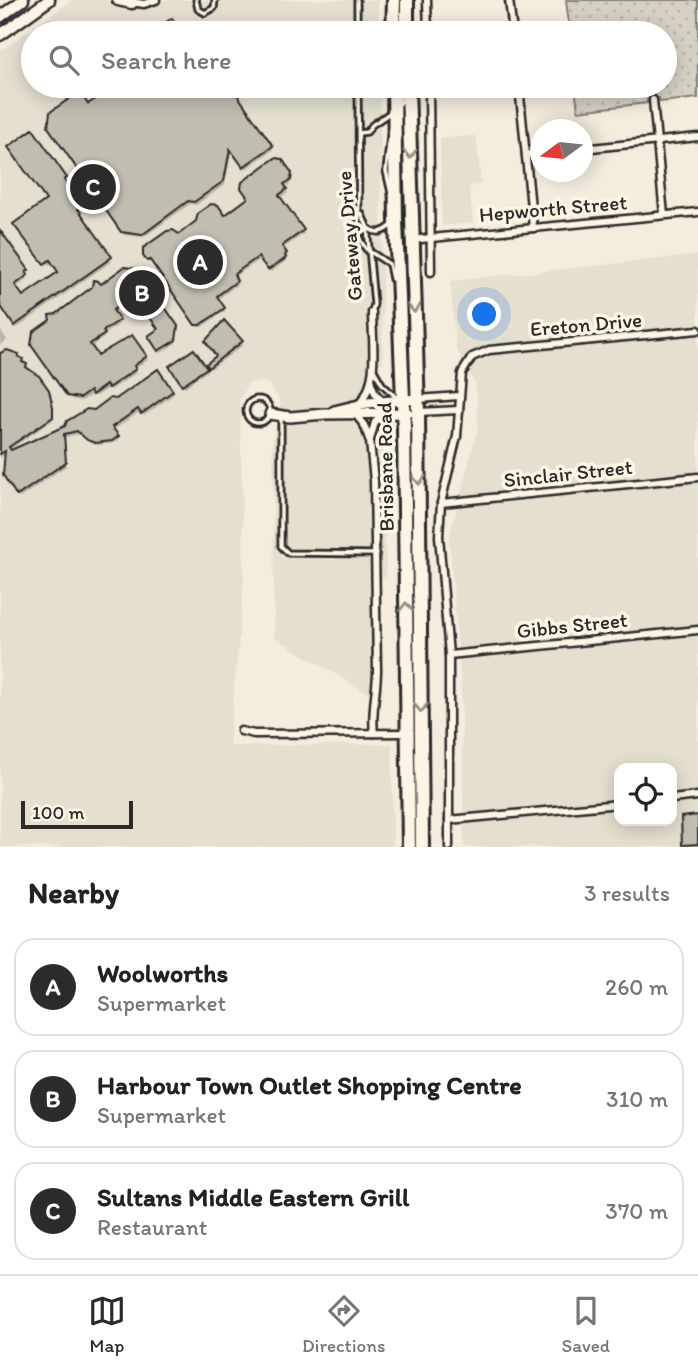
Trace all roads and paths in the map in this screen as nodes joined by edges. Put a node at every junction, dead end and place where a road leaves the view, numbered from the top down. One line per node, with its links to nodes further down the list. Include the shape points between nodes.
1 (23, 0): 13 (main road)
2 (49, 0): 19 (main road)
3 (118, 0): 12 (main road)
4 (156, 0): 12 (street, via 144,4)
5 (196, 0): 6 (lane, via 205,13 214,8)
6 (215, 0)
7 (357, 0): 14 (lane)
8 (394, 0): 15 (highway)
9 (407, 0): 16 (highway)
10 (427, 0): 17 (street)
11 (509, 0): 18 (street)
12 (130, 1)
13 (0, 17)
14 (357, 21)
15 (393, 21)
16 (407, 21)
17 (428, 21)
18 (512, 21)
19 (0, 35)
20 (358, 98): 28 (lane, Gateway Drive)
21 (394, 98): 27 (highway, Brisbane Road)
22 (402, 98): 27 (lane)
23 (408, 98): 41 (highway, Brisbane Road, one-way to 41)
24 (429, 98): 40 (street)
25 (520, 98): 33 (street)
26 (653, 100): 30 (street)
27 (395, 114): 28 (lane); 37 (highway, Brisbane Road)
28 (359, 133): 34 (lane, Gateway Drive)
29 (698, 137): 30 (street)
30 (657, 141): 31 (street); 36 (street)
31 (593, 148)
32 (530, 154): 33 (street)
33 (526, 155): 39 (street)
34 (360, 211): 38 (lane, Gateway Drive); 42 (lane, via 359,238)
35 (698, 212): 36 (street, Hepworth Street)
36 (664, 215): 39 (street, Hepworth Street)
37 (396, 222): 38 (lane, via 381,232); 46 (highway, Brisbane Road)
38 (367, 226): 42 (lane, Gateway Drive)
39 (533, 228): 40 (street, Hepworth Street)
40 (431, 238): 41 (street, Hepworth Street); 43 (street)
41 (411, 240): 52 (highway, Brisbane Road, one-way to 52)
42 (370, 252): 44 (lane, Gateway Drive); 46 (lane, via 391,269)
43 (431, 272)
44 (372, 312): 47 (street, Gateway Drive)
45 (698, 330): 49 (street, Ereton Drive, via 483,352 464,367)
46 (400, 340): 51 (highway, Brisbane Road)
47 (372, 361): 48 (street, Gateway Drive); 51 (lane, via 380,381)
48 (370, 383): 50 (street); 53 (street, Gateway Drive)
49 (460, 393): 52 (street, Brisbane Road); 54 (street)
50 (383, 402): 51 (street); 53 (street)
51 (402, 405): 52 (street); 56 (street); 66 (highway, Brisbane Road, one-way to 51)
52 (418, 406): 54 (street, Brisbane Road); 72 (highway, Brisbane Road, one-way to 72)
53 (357, 410): 56 (street); 57 (street); 58 (street)
54 (459, 410): 60 (street)
55 (270, 414): 55 (lane, via 257,423 249,418 247,407 260,399 268,404); 57 (street)
56 (384, 415): 58 (street, via 373,426)
57 (281, 416): 61 (lane, via 281,547 288,553)
58 (370, 442): 61 (street)
59 (698, 477): 60 (street, Sinclair Street)
60 (440, 503): 63 (street)
61 (376, 554): 65 (street)
62 (698, 630): 63 (street, Gibbs Street)
63 (449, 655): 70 (street)
64 (241, 731): 65 (street)
65 (374, 733): 66 (street)
66 (408, 733): 71 (highway, Brisbane Road)
67 (698, 796): 68 (street)
68 (677, 798)
69 (614, 804): 70 (street)
70 (449, 820): 73 (street)
71 (409, 847)
72 (422, 847)
73 (449, 847)

